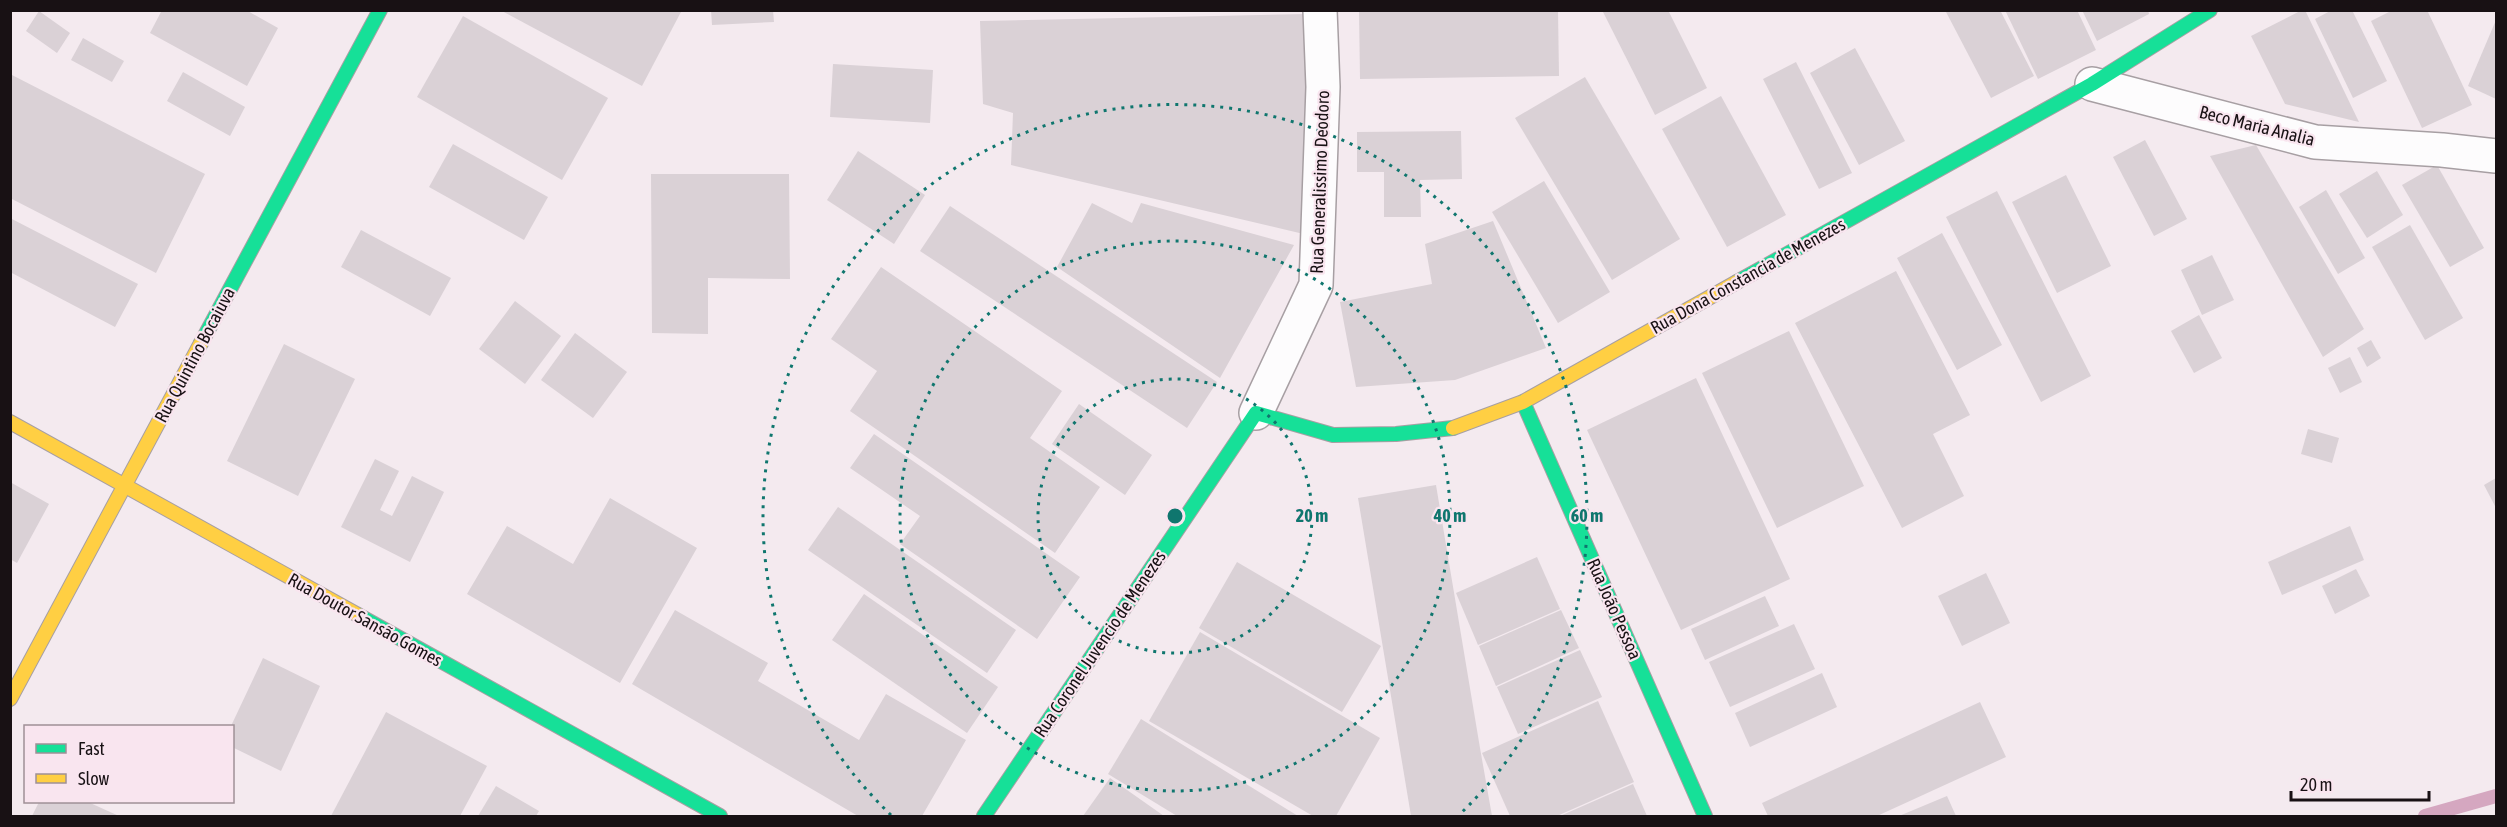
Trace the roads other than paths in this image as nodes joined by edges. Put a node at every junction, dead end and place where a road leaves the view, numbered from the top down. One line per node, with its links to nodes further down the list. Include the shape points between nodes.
1 (380, 10): 9 (street, Rua Quintino Bocaiuva)
2 (1320, 10): 7 (street, Rua Generalissimo Deodoro, via 1323,87 1316,285)
3 (2210, 10): 4 (street, Rua Dona Constancia de Menezes)
4 (2092, 84): 5 (street, Beco Maria Analia, via 2315,142); 6 (street, Rua Dona Constancia de Menezes)
5 (2496, 156)
6 (1523, 402): 7 (street, Rua Dona Constancia de Menezes, via 1448,430 1396,434 1333,435); 13 (street, Rua João Pessoa)
7 (1256, 412): 12 (street, Rua Coronel Juvencio de Menezes)
8 (10, 422): 9 (street, Rua Doutor Sansão Gomes)
9 (124, 487): 10 (street, Rua Quintino Bocaiuva); 11 (street, Rua Doutor Sansão Gomes)
10 (10, 699)
11 (720, 816)
12 (984, 816)
13 (1705, 816)

